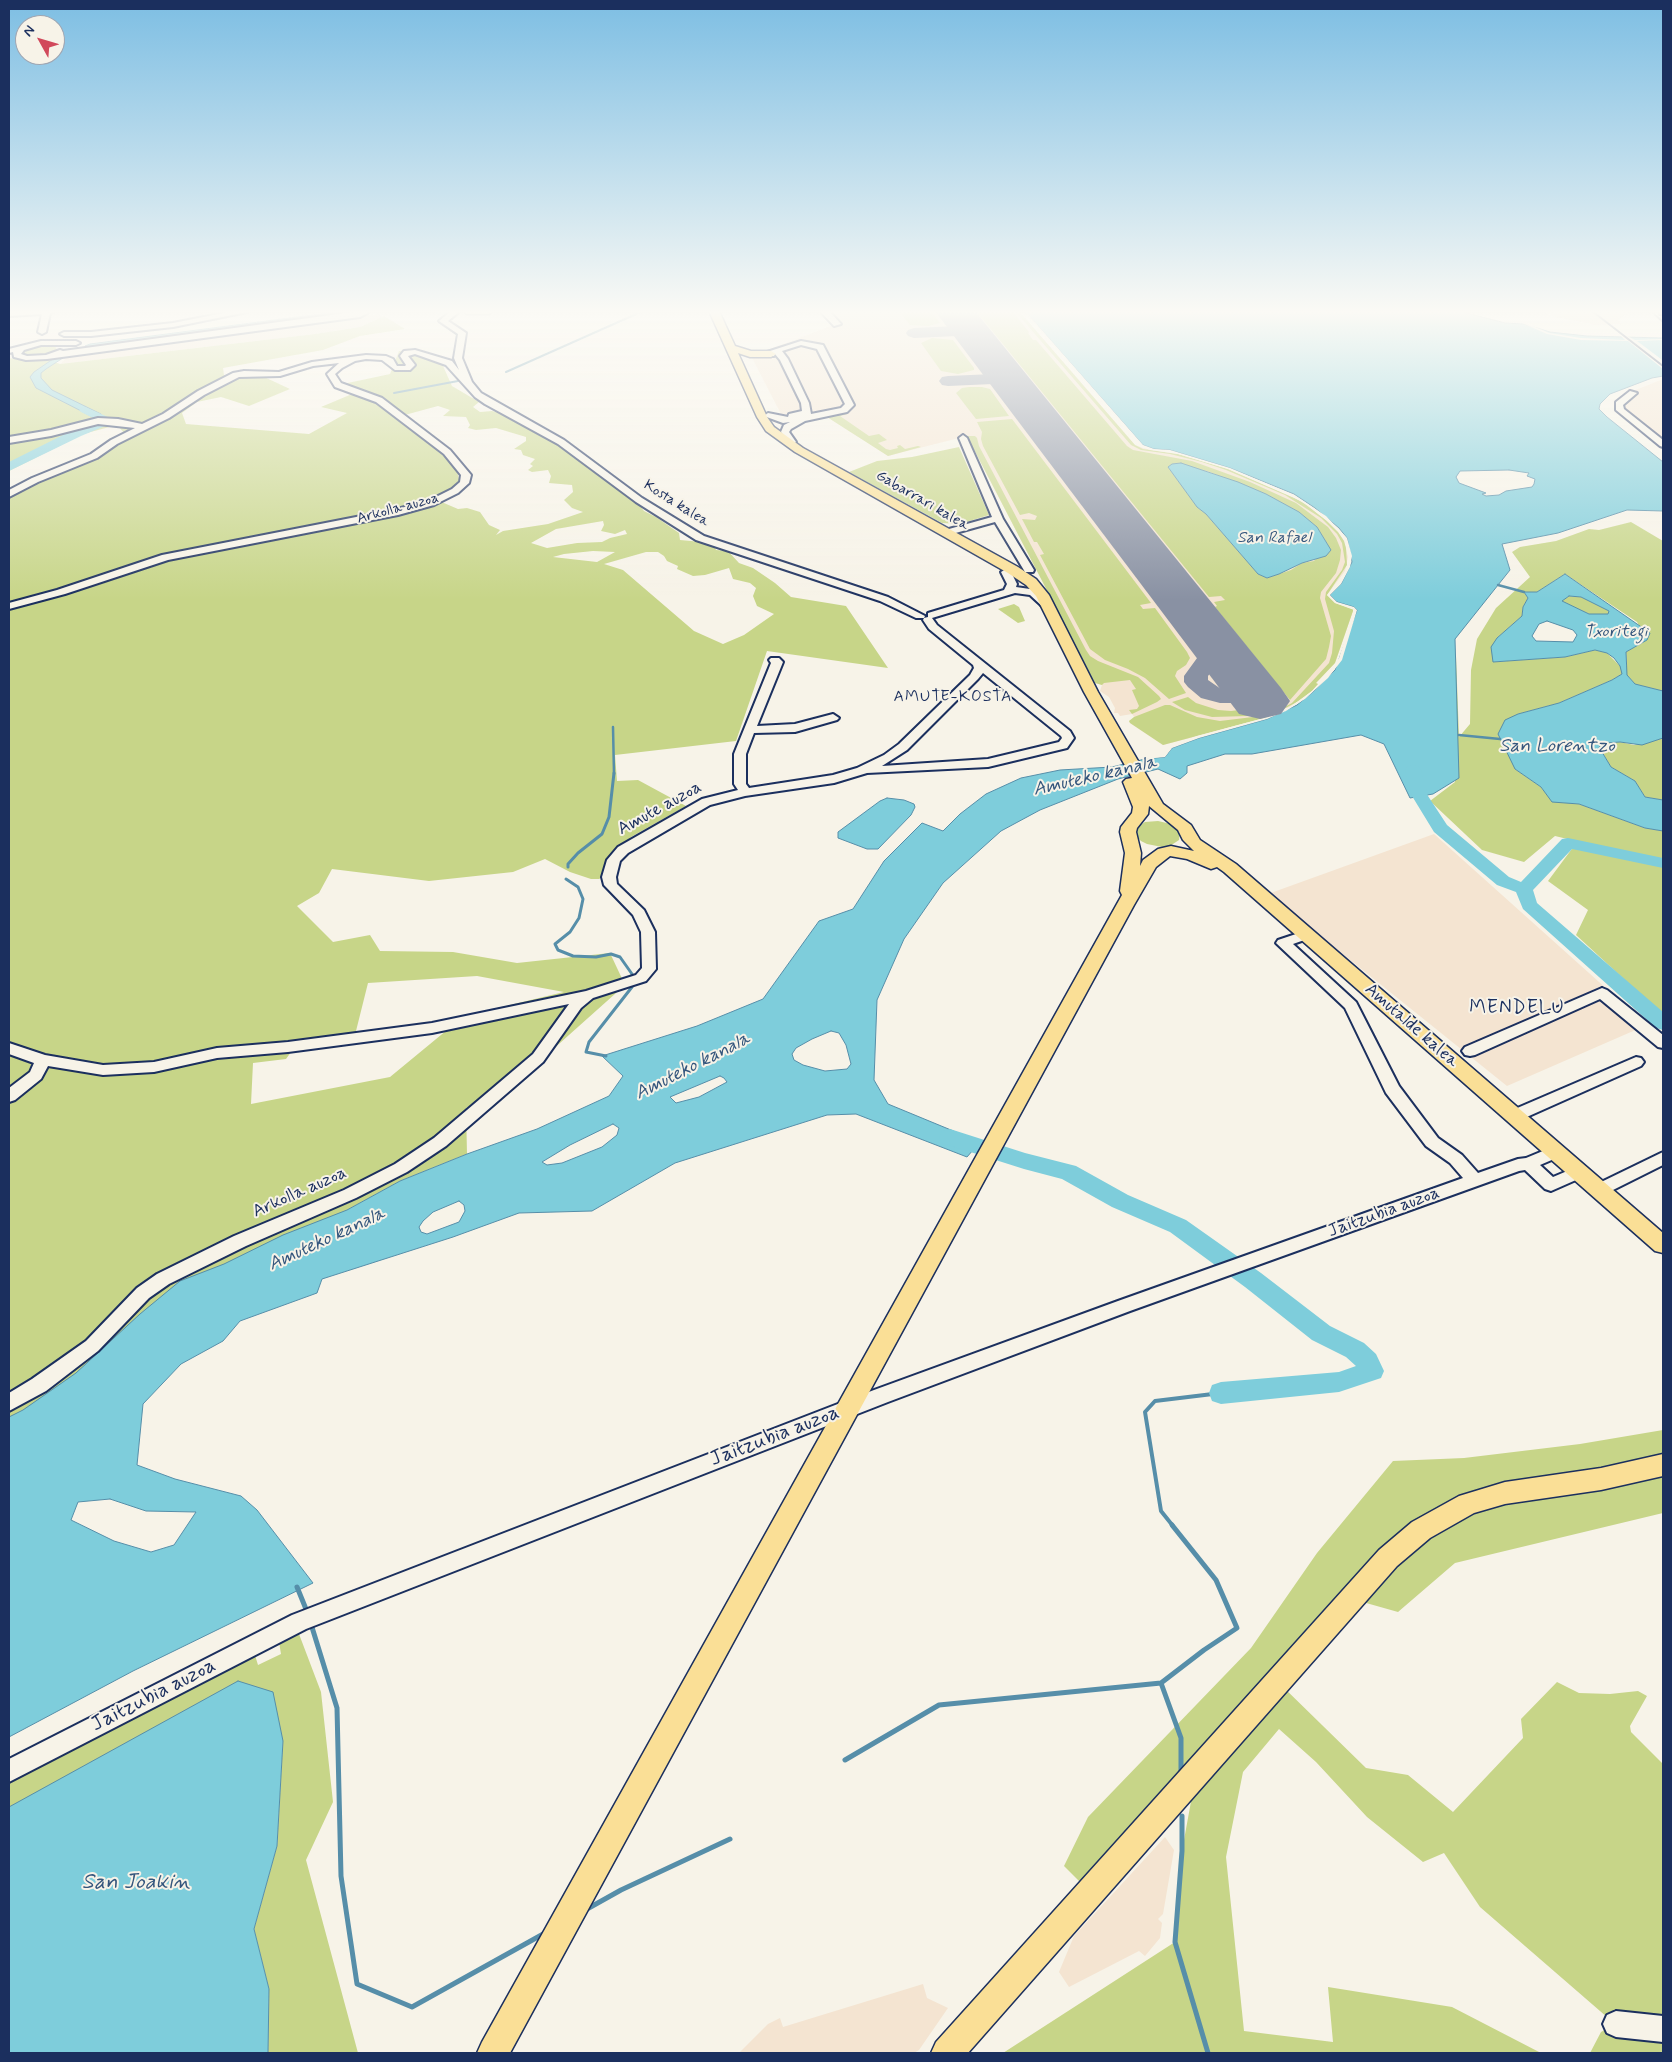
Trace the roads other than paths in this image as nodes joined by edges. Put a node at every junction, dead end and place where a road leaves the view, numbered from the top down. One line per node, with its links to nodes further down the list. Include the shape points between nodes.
1 (179, 407): 12 (street)
2 (388, 407): 26 (street, Arkolla auzoa, via 446,452 466,475 464,484 456,492 398,512 166,557)
3 (498, 407): 28 (street, Kosta kalea, via 561,442 696,536 884,599)
4 (758, 407): 17 (main road, Gabarrari kalea, via 765,423 775,434)
5 (760, 407): 10 (main road)
6 (764, 407): 10 (main road, Gabarrari kalea)
7 (804, 407): 11 (street)
8 (1619, 407): 16 (street)
9 (847, 409): 11 (street)
10 (768, 416): 11 (street, via 783,420); 15 (main road, Gabarrari kalea, via 775,428)
11 (802, 418): 15 (street, via 785,430)
12 (142, 428): 14 (street, via 103,421); 18 (street, via 94,456)
13 (963, 438): 19 (street, Gabarrari kalea)
14 (9, 440)
15 (792, 442): 17 (main road, Gabarrari kalea)
16 (1663, 444)
17 (820, 461): 21 (main road, Gabarrari kalea)
18 (9, 494)
19 (998, 520): 20 (street, Gabarrari kalea); 22 (street, Gabarrari kalea)
20 (952, 531)
21 (982, 554): 23 (main road, Gabarrari kalea); 27 (main road, Gabarrari kalea, via 1031,582)
22 (1029, 570)
23 (1006, 572): 24 (street, via 1012,584); 25 (main road, Gabarrari kalea)
24 (1005, 593): 25 (street); 28 (street)
25 (1031, 596): 27 (street, via 1036,594); 34 (main road)
26 (9, 606)
27 (1048, 606): 31 (main road, Gabarrari kalea)
28 (927, 617): 30 (street, Amute auzoa, via 932,627)
29 (775, 660): 33 (street, via 777,662)
30 (979, 669): 35 (street, Amute auzoa, via 903,747); 36 (street, Amute auzoa, via 998,680 1066,734 1067,741 1063,745 988,763)
31 (1091, 692): 34 (main road)
32 (832, 718): 33 (street, via 795,728)
33 (750, 730): 39 (street, via 740,754 740,784)
34 (1123, 755): 38 (main road)
35 (888, 758): 36 (street, via 886,763); 37 (street, Amute auzoa)
36 (896, 769): 37 (street, Amute auzoa)
37 (861, 770): 39 (street, Amute auzoa, via 808,784)
38 (1140, 788): 40 (main road, via 1141,806); 41 (main road, Amutalde kalea)
39 (744, 792): 48 (street, Amute auzoa, via 692,809 636,841 614,860 608,877 611,885 639,913 648,932 649,969)
40 (1136, 820): 41 (main road, via 1154,816); 42 (main road, via 1129,826)
41 (1175, 820): 43 (main road, Amutalde kalea, via 1185,828)
42 (1129, 837): 44 (main road, Amutalde kalea, via 1144,848); 46 (main road, via 1133,861)
43 (1189, 837): 44 (main road, via 1186,844); 45 (main road, Amutalde kalea)
44 (1168, 851): 45 (main road, Amutalde kalea, via 1209,862); 46 (main road, via 1149,864)
45 (1266, 901): 47 (main road, Amutalde kalea)
46 (1125, 905): 65 (main road)
47 (1305, 935): 56 (main road, Amutalde kalea); 61 (street, via 1282,943 1351,1006 1392,1089 1432,1142 1456,1159)
48 (641, 978): 49 (street, Arkolla auzoa)
49 (588, 995): 53 (street, Arkolla auzoa, via 432,1028 217,1053 154,1067 103,1070); 64 (street, Arkolla auzoa, via 576,1005 538,1058 440,1142 401,1168 350,1194 240,1241 163,1279 143,1293 92,1346 39,1385)
50 (1663, 1044): 52 (street, via 1602,993)
51 (9, 1048): 53 (street, Arkolla auzoa)
52 (1470, 1051)
53 (43, 1060): 55 (street, via 36,1075)
54 (1636, 1062): 56 (street)
55 (9, 1096)
56 (1514, 1116): 57 (main road, Amutalde kalea)
57 (1555, 1152): 59 (street, Jaitzubia auzoa); 60 (main road, Amutalde kalea)
58 (1663, 1158): 62 (street)
59 (1528, 1164): 60 (street, via 1550,1185); 61 (street, Jaitzubia auzoa)
60 (1579, 1172): 62 (main road, Amutalde kalea)
61 (1476, 1180): 65 (street, Jaitzubia auzoa)
62 (1599, 1190): 63 (main road, Amutalde kalea)
63 (1663, 1245)
64 (9, 1402)
65 (848, 1409): 67 (street, Jaitzubia auzoa, via 299,1622); 68 (main road)
66 (1663, 1465): 73 (main road, via 1601,1479 1505,1493 1468,1504 1421,1530 1388,1558)
67 (9, 1771)
68 (597, 1865): 69 (main road)
69 (537, 1974): 72 (main road)
70 (1616, 2024): 71 (street)
71 (1663, 2029)
72 (493, 2053)
73 (947, 2053)

